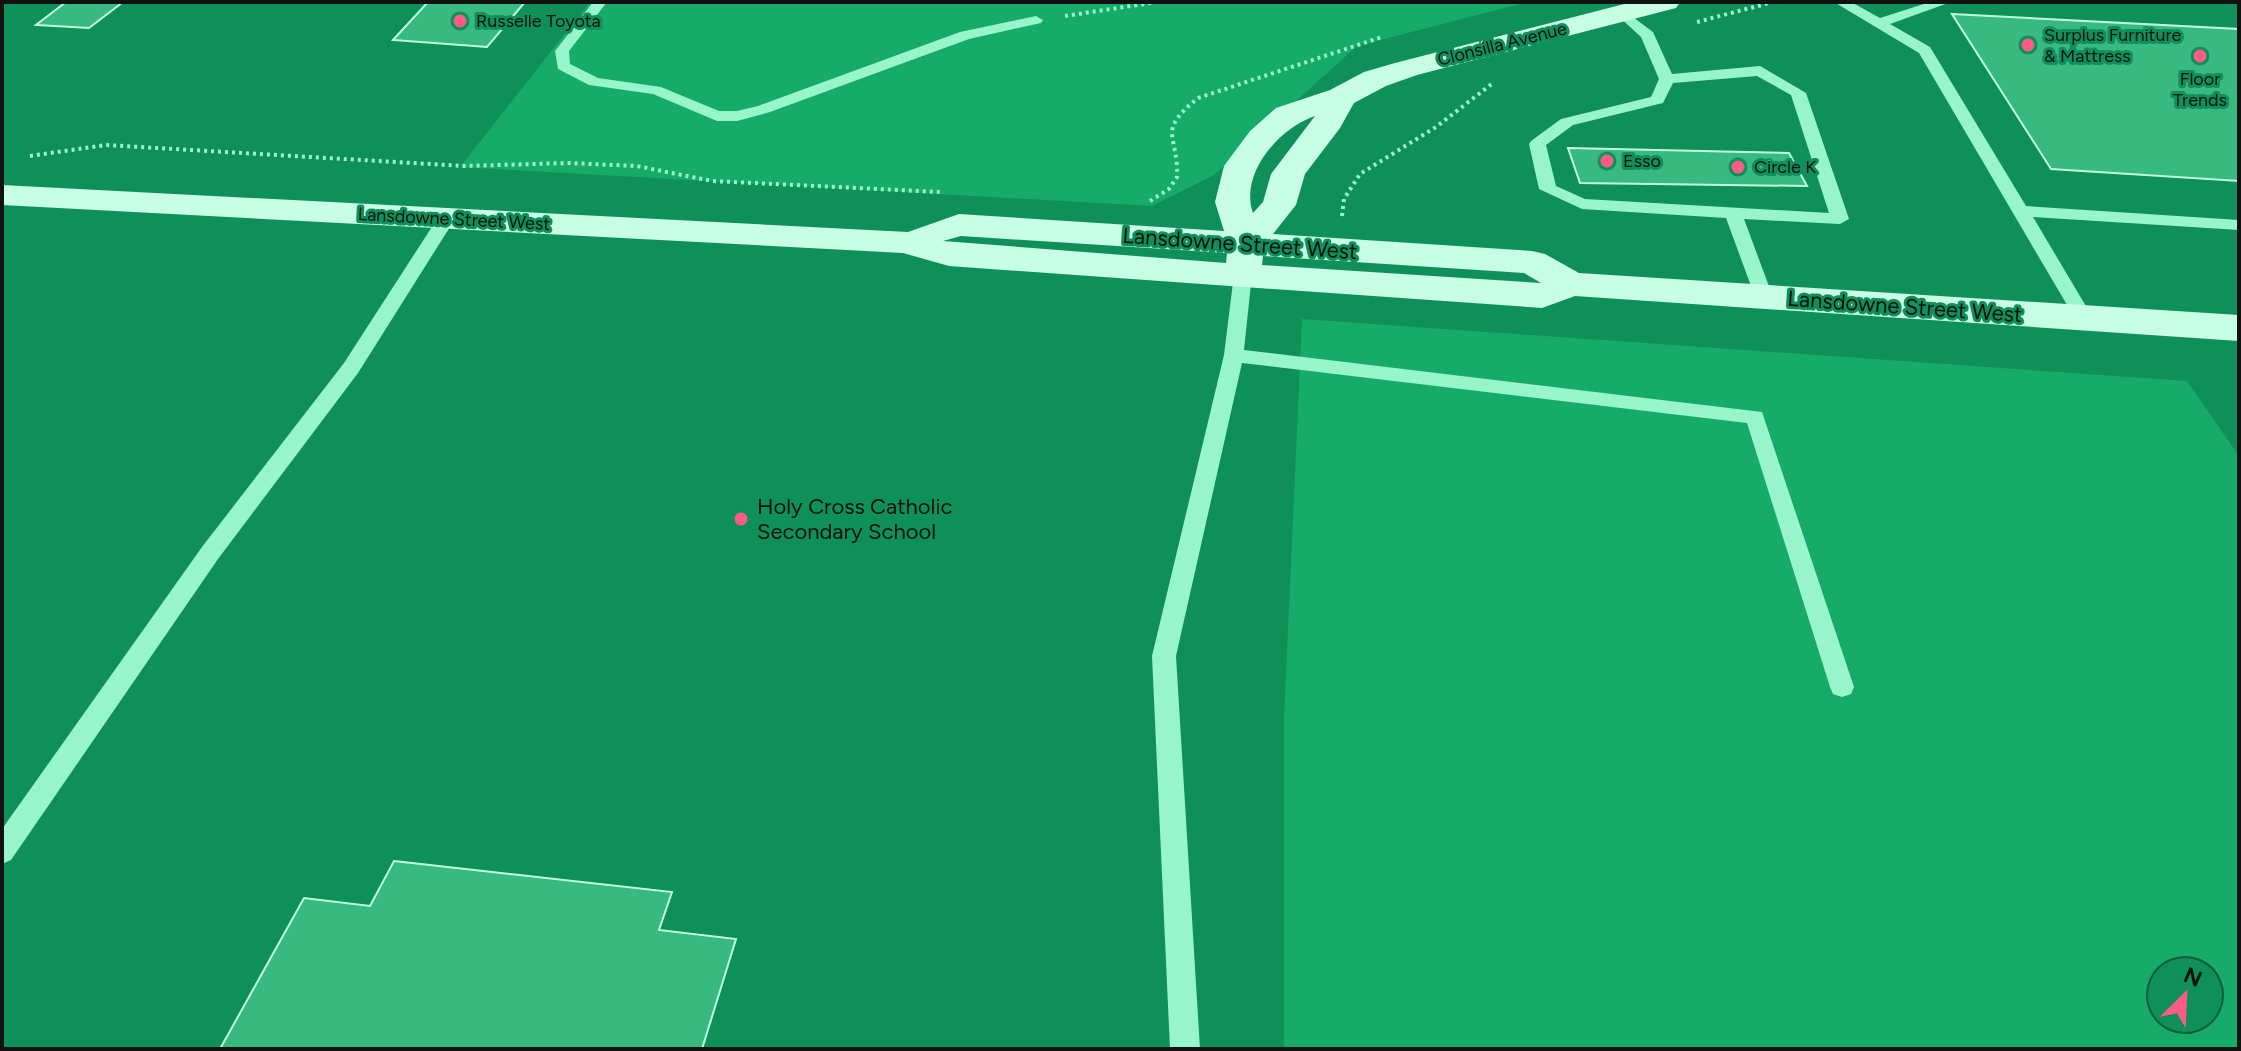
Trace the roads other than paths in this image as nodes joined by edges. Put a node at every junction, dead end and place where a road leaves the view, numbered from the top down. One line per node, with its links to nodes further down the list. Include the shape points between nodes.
1 (600, 2): 6 (lane, via 562,51 563,66 594,82 656,90 717,116 764,109 965,35)
2 (1666, 2): 5 (main road, Clonsilla Avenue)
3 (1841, 2): 7 (lane)
4 (1944, 2): 7 (lane)
5 (1622, 13): 8 (lane, via 1648,35); 9 (main road, Clonsilla Avenue, via 1406,69)
6 (1036, 20)
7 (1879, 23): 11 (lane, via 1925,50)
8 (1667, 79): 12 (lane, via 1760,71 1798,93 1840,219); 12 (lane, via 1657,100 1567,122 1537,144 1548,189 1582,204)
9 (1341, 97): 15 (main road, via 1288,174 1279,205); 15 (main road, Clonsilla Avenue, via 1287,115 1241,166 1232,202)
10 (5, 198): 13 (main road, Lansdowne Street West)
11 (2020, 211): 14 (lane); 17 (lane)
12 (1733, 213): 16 (lane)
13 (446, 219): 15 (main road, Lansdowne Street West, via 906,242 949,255); 21 (lane, via 351,368 210,553)
14 (2238, 226)
15 (1244, 259): 16 (main road, Lansdowne Street West, via 1542,296 1571,284); 19 (lane)
16 (1764, 297): 17 (main road, Lansdowne Street West)
17 (2084, 318): 18 (main road, Lansdowne Street West)
18 (2239, 328)
19 (1234, 355): 20 (lane, via 1755,417); 22 (lane, via 1164,656)
20 (1842, 687)
21 (2, 851)
22 (1185, 1049)

